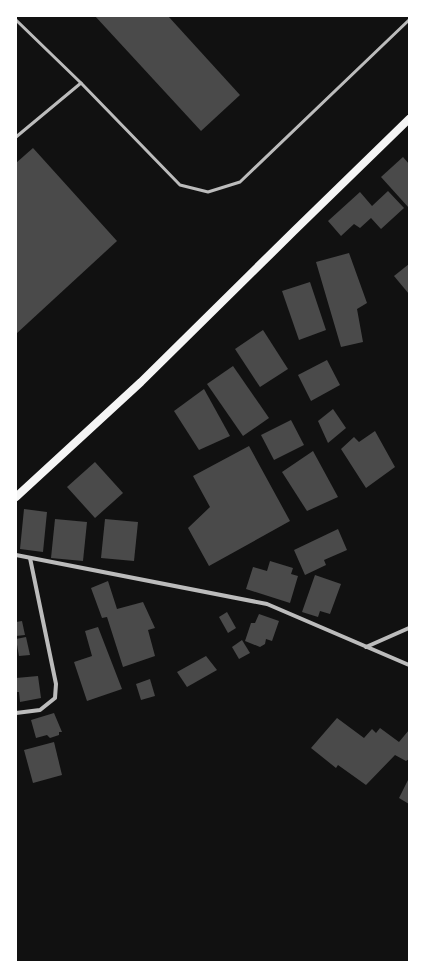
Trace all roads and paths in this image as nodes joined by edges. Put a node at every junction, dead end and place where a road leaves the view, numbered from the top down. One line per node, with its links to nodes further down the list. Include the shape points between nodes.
1 (16, 20): 3 (lane)
2 (409, 20): 3 (lane, via 240,182 208,192 180,185)
3 (81, 83): 5 (lane)
4 (409, 119): 6 (main road, via 141,382)
5 (16, 138)
6 (16, 497)
7 (16, 555): 8 (street)
8 (30, 558): 10 (street, via 267,604); 12 (street, via 56,684 55,698 40,710)
9 (409, 628): 10 (street)
10 (366, 647): 11 (street)
11 (409, 665)
12 (16, 713)

